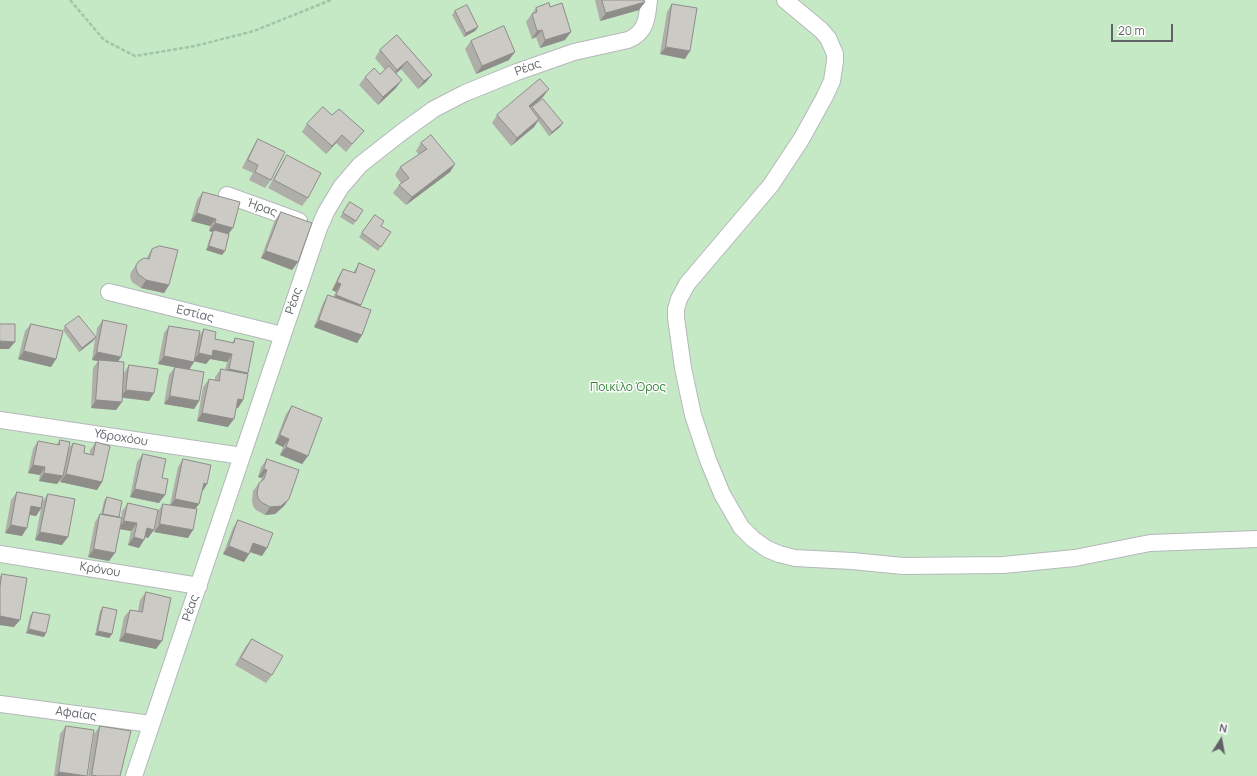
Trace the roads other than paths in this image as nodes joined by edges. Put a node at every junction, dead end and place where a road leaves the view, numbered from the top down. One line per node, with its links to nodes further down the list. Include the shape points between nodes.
1 (649, 0): 4 (street, Ρέας, via 646,23 635,37 574,52 492,81 434,109 360,165 340,187)
2 (785, 0): 9 (street, via 828,38 835,54 832,82 802,138 771,185 687,284 676,309 683,368 693,415 722,494 741,527 767,549 779,554 796,558 903,566 1003,565 1075,558 1150,543)
3 (228, 195): 4 (street, Ήρας)
4 (319, 228): 6 (street, Ρέας)
5 (109, 292): 6 (street, Εστίας)
6 (282, 335): 8 (street, Ρέας)
7 (0, 420): 8 (street, Υδροχόου)
8 (242, 456): 11 (street, Ρέας)
9 (1257, 540)
10 (0, 554): 11 (street, Κρόνου)
11 (199, 586): 13 (street, Ρέας)
12 (0, 704): 13 (street, Αφαίας)
13 (151, 724): 14 (street, Ρέας)
14 (134, 776)

